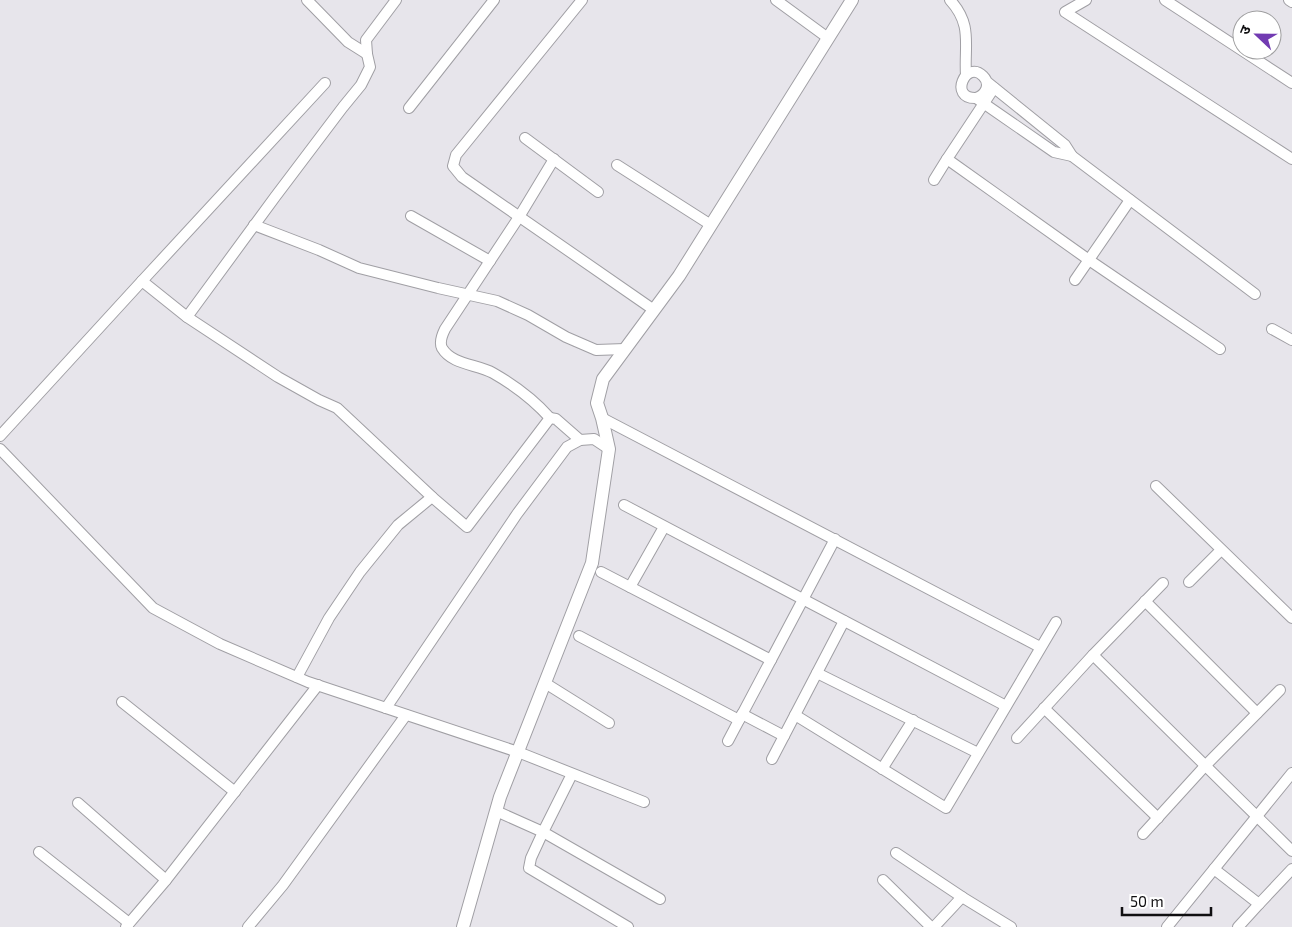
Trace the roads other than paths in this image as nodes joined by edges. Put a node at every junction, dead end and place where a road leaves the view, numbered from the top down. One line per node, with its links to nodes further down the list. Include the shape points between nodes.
1 (307, 0): 13 (street, via 348,42)
2 (396, 0): 13 (street, via 366,40)
3 (494, 0): 19 (street)
4 (582, 0): 30 (street, via 456,155 453,166 462,177)
5 (776, 0): 12 (street)
6 (852, 0): 12 (street)
7 (950, 0): 14 (street, via 959,9 966,29)
8 (1086, 0): 23 (street, via 1065,12)
9 (1164, 0): 16 (street)
10 (1289, 0): 11 (street)
11 (1292, 2)
12 (828, 38): 32 (street)
13 (366, 54): 31 (street, via 370,67 362,85)
14 (966, 75): 17 (street, via 978,73); 18 (street, via 962,91 968,97)
15 (325, 83): 36 (street)
16 (1292, 83)
17 (990, 85): 18 (street); 21 (street, via 1065,144)
18 (980, 100): 21 (street, via 1054,152); 24 (street)
19 (409, 108)
20 (526, 138): 22 (street)
21 (1072, 156): 28 (street)
22 (554, 159): 27 (street); 30 (street)
23 (1292, 159)
24 (948, 160): 26 (street); 33 (street)
25 (617, 165): 32 (street)
26 (934, 180)
27 (598, 192)
28 (1130, 200): 33 (street); 38 (street)
29 (411, 216): 34 (street)
30 (519, 217): 34 (street); 39 (street)
31 (254, 225): 37 (street, via 359,268); 40 (street)
32 (711, 225): 39 (street)
33 (1089, 260): 35 (street); 44 (street)
34 (490, 261): 37 (street)
35 (1075, 280)
36 (142, 281): 40 (street); 47 (street)
37 (467, 294): 43 (street, via 505,304 566,338 596,350); 45 (street, via 440,340 442,347 462,362 491,372 508,383)
38 (1255, 294)
39 (654, 310): 43 (street)
40 (187, 317): 52 (street, via 278,377 337,408)
41 (1272, 329): 42 (street)
42 (1292, 340)
43 (625, 349): 46 (street, via 603,379 596,403)
44 (1220, 349)
45 (550, 418): 48 (street, via 556,419); 52 (street, via 467,527)
46 (602, 418): 50 (street); 55 (street)
47 (0, 436)
48 (580, 440): 50 (street, via 594,440); 77 (street, via 567,447 544,476)
49 (0, 449): 71 (street, via 153,608 220,644)
50 (609, 449): 72 (street, via 592,563)
51 (1156, 486): 56 (street)
52 (432, 497): 71 (street, via 398,525 360,572 329,618)
53 (624, 506): 54 (street)
54 (664, 527): 60 (street); 61 (street)
55 (835, 539): 61 (street); 67 (street)
56 (1222, 550): 58 (street); 63 (street)
57 (601, 572): 60 (street)
58 (1189, 582)
59 (1162, 583): 62 (street)
60 (630, 587): 69 (street)
61 (803, 599): 64 (street); 69 (street)
62 (1145, 601): 68 (street); 79 (street)
63 (1292, 618)
64 (844, 621): 70 (street); 76 (street)
65 (1056, 622): 67 (street)
66 (578, 636): 82 (street)
67 (1040, 647): 76 (street)
68 (1093, 654): 78 (street); 91 (street)
69 (771, 660): 82 (street)
70 (817, 672): 81 (street); 83 (street)
71 (297, 677): 73 (street)
72 (545, 683): 84 (street); 88 (street)
73 (318, 685): 77 (street); 95 (street)
74 (1280, 690): 79 (street)
75 (122, 702): 95 (street)
76 (1006, 706): 89 (street)
77 (386, 708): 80 (street)
78 (1044, 708): 86 (street); 100 (street)
79 (1257, 713): 91 (street)
80 (406, 715): 88 (street); 114 (street, via 283,885)
81 (795, 715): 85 (street); 92 (street)
82 (741, 717): 85 (street); 87 (street)
83 (913, 720): 89 (street); 92 (street)
84 (609, 723)
85 (784, 736): 90 (street)
86 (1017, 738)
87 (728, 741)
88 (518, 752): 94 (street); 98 (street)
89 (978, 753): 92 (street, via 946,808)
90 (772, 759)
91 (1205, 766): 99 (street); 100 (street)
92 (882, 769)
93 (1292, 773): 99 (street)
94 (572, 774): 96 (street); 101 (street)
95 (235, 792): 108 (street)
96 (644, 802)
97 (78, 803): 108 (street)
98 (496, 811): 101 (street); 115 (street)
99 (1257, 816): 103 (street); 106 (street)
100 (1158, 818): 102 (street)
101 (543, 832): 111 (street); 116 (street, via 529,868)
102 (1143, 834)
103 (1292, 851)
104 (39, 852): 113 (street)
105 (896, 853): 110 (street)
106 (1214, 869): 112 (street); 120 (street)
107 (1292, 869): 112 (street)
108 (166, 880): 113 (street)
109 (883, 880): 117 (street)
110 (962, 897): 118 (street); 119 (street)
111 (660, 899)
112 (1259, 904): 121 (street)
113 (127, 925)
114 (248, 927)
115 (463, 927)
116 (628, 927)
117 (930, 927)
118 (934, 927)
119 (1011, 927)
120 (1167, 927)
121 (1238, 927)

